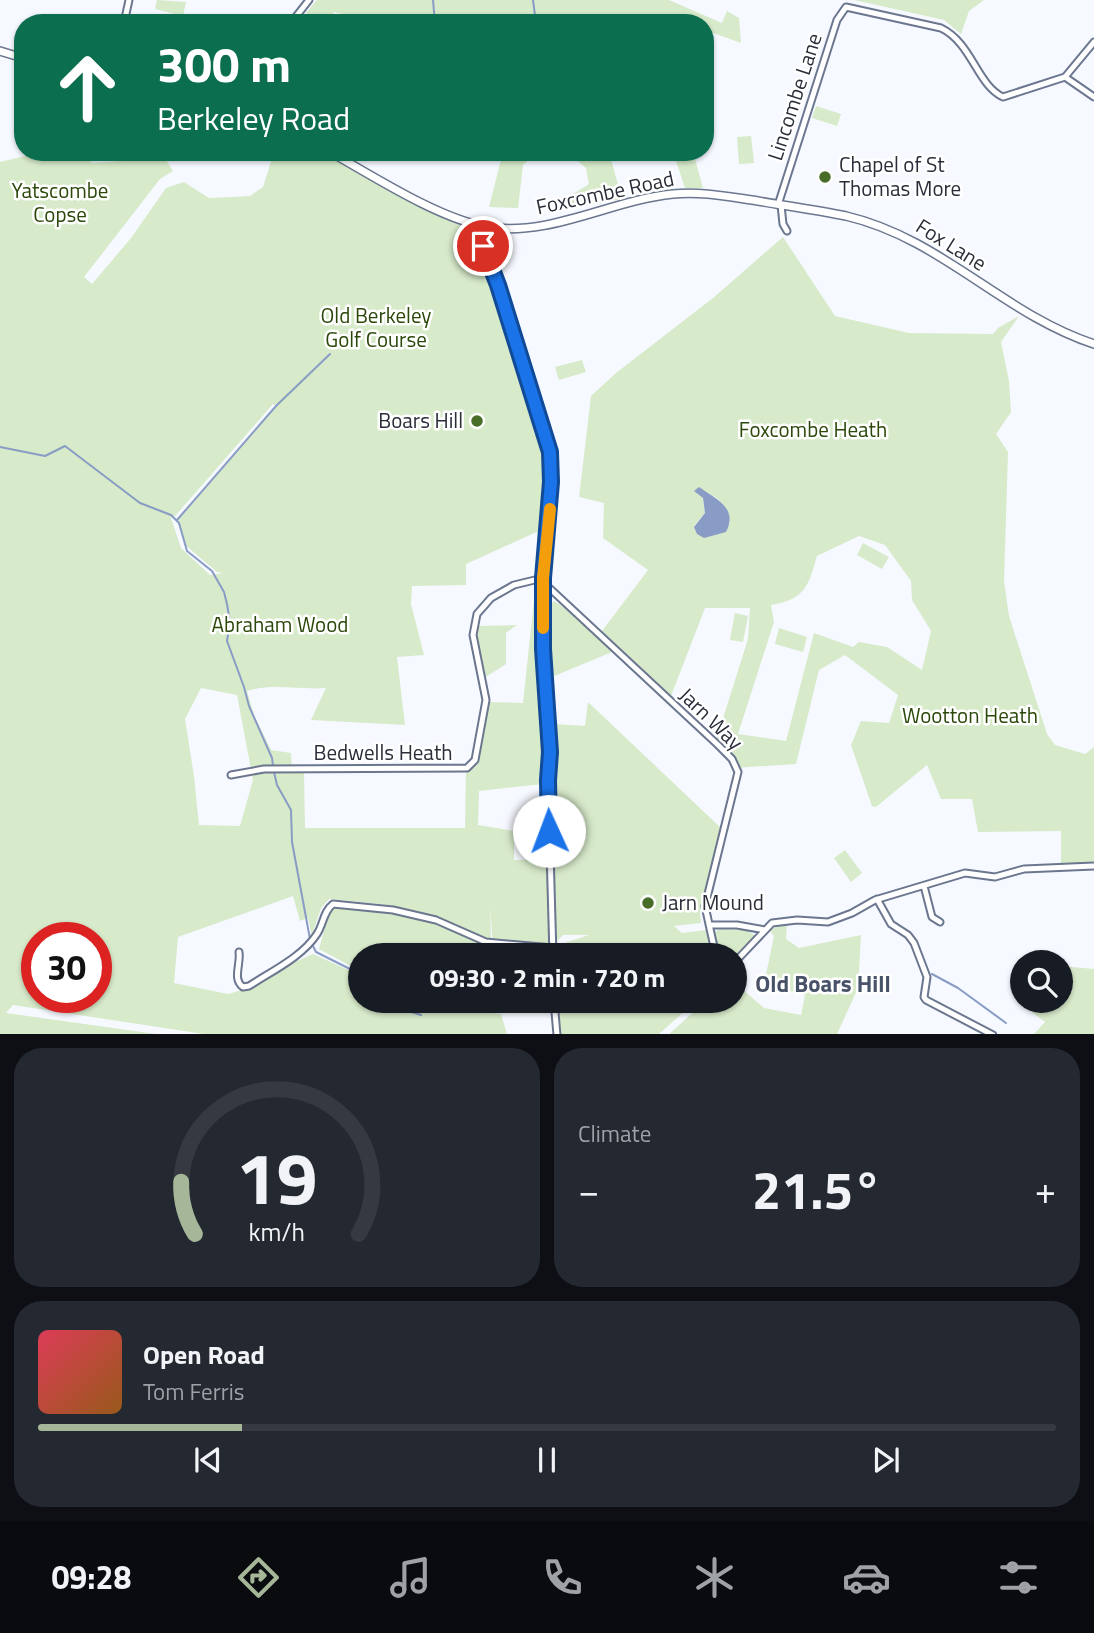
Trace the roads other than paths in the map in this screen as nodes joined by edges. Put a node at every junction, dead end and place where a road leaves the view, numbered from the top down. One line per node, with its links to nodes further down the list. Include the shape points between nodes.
1 (1094, 42): 2 (street)
2 (1065, 77): 3 (street); 5 (street, Lincombe Lane, via 1003,97 992,89 952,33 846,7 836,20)
3 (1094, 97)
4 (346, 161): 6 (street, Foxcombe Road, via 423,203)
5 (779, 205): 6 (street, Foxcombe Road, via 674,193 537,226); 7 (street); 8 (street, Fox Lane, via 849,217 902,235 1025,313)
6 (478, 225): 9 (street, via 550,452)
7 (788, 231)
8 (1094, 344)
9 (543, 580): 10 (street, Bedwells Heath, via 514,585 491,598 477,614 473,635 486,700 475,761 467,768 264,769); 15 (street, Jarn Way, via 736,765 705,906); 18 (street)
10 (231, 775)
11 (1094, 866): 12 (street, via 1024,869 995,877 965,873)
12 (924, 886): 13 (street); 14 (street, via 932,917)
13 (877, 899): 16 (street, via 828,922 791,920 772,923); 24 (street, via 891,924 914,943 927,977 924,997)
14 (940, 922)
15 (710, 925): 16 (street); 19 (street)
16 (765, 930): 20 (street)
17 (497, 943): 21 (street, via 436,920 333,904 300,953 249,986 238,983)
18 (552, 943)
19 (713, 943)
20 (747, 949)
21 (239, 953)
22 (555, 1013): 23 (street)
23 (557, 1034)
24 (993, 1034)

